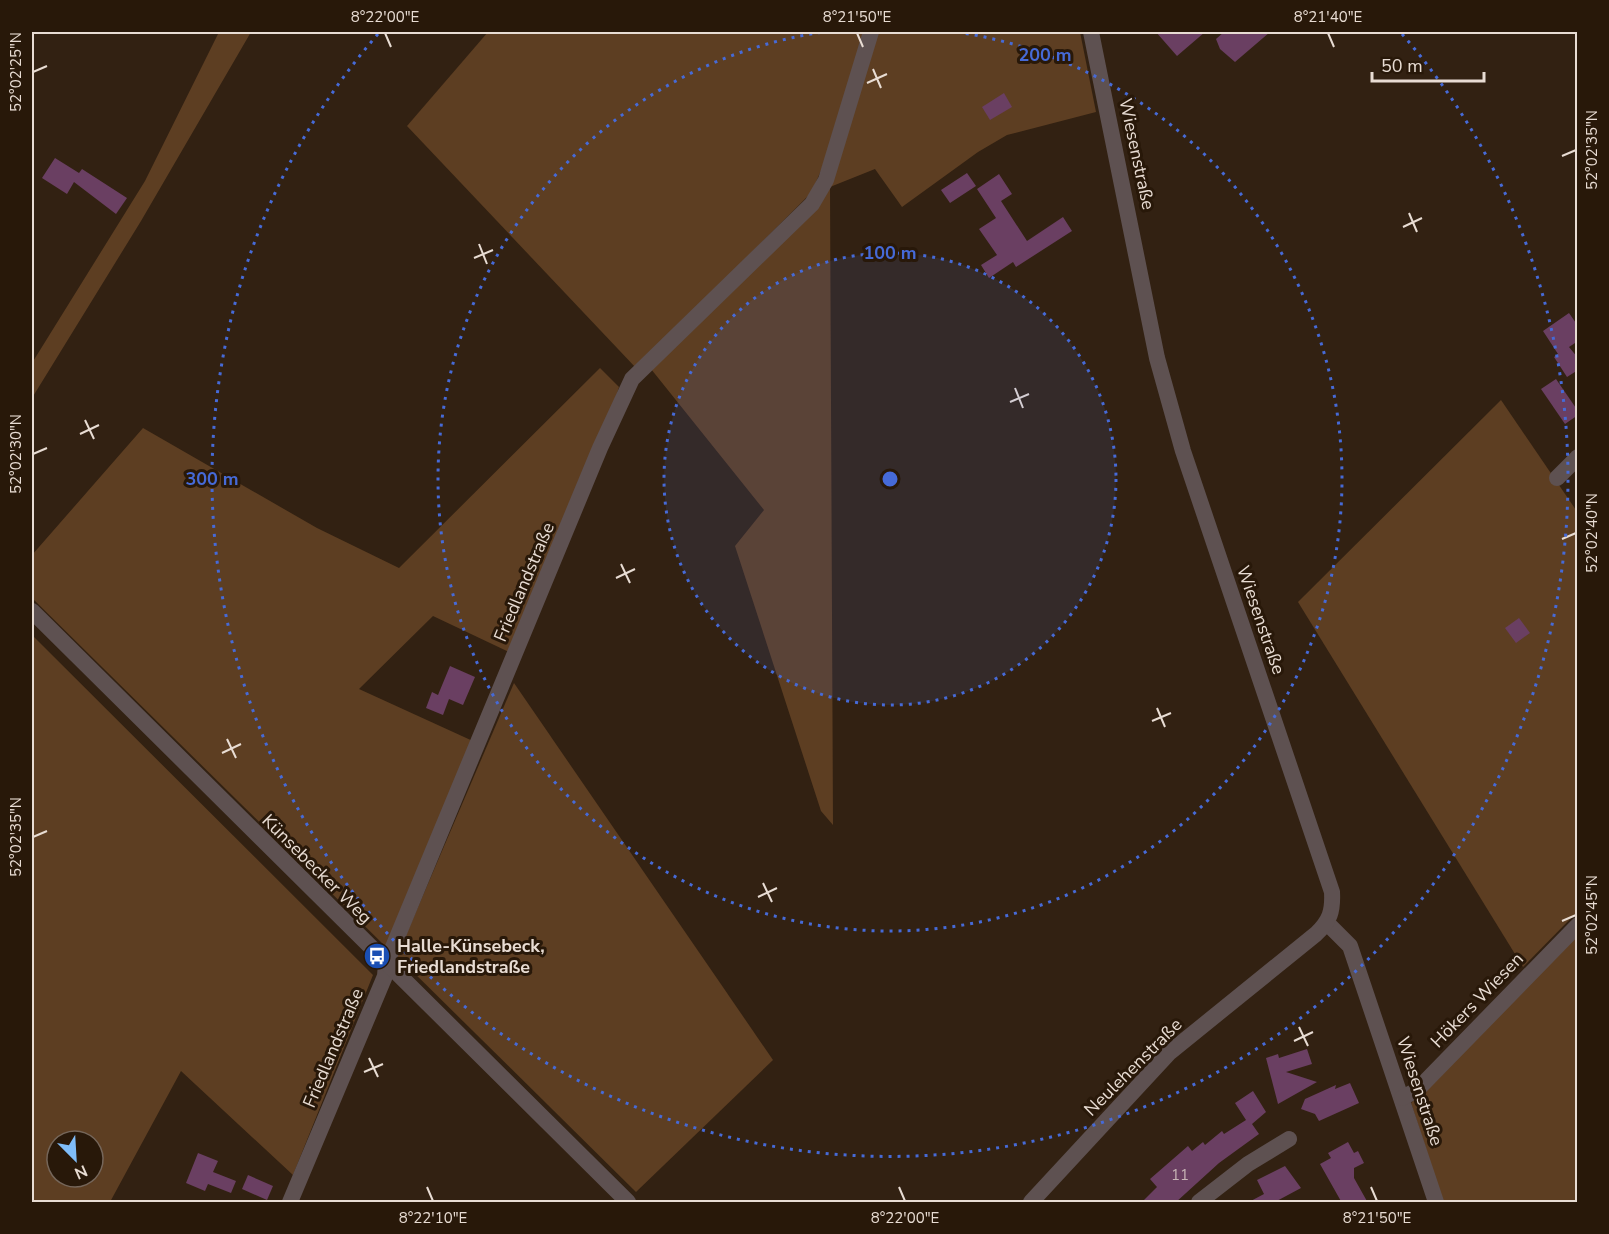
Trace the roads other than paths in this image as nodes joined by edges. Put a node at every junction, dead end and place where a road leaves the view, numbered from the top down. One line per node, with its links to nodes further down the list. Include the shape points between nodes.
1 (871, 32): 8 (street, Friedlandstraße, via 826,180 812,204 632,379)
2 (1091, 32): 6 (street, Wiesenstraße, via 1157,358 1183,451 1332,892)
3 (1578, 457): 4 (street)
4 (1557, 478)
5 (32, 611): 8 (street, Künsebecker Weg)
6 (1328, 924): 9 (street, Wiesenstraße, via 1350,946); 13 (street, Neulehenstraße, via 1169,1053)
7 (1578, 925): 9 (street, Hökers Wiesen, via 1417,1090)
8 (386, 964): 11 (street, Friedlandstraße, via 385,976); 12 (street, Künsebecker Weg)
9 (1402, 1098): 15 (street, Wiesenstraße)
10 (1289, 1139): 14 (street, via 1248,1164)
11 (290, 1203)
12 (628, 1203)
13 (1031, 1203)
14 (1199, 1203)
15 (1436, 1203)

